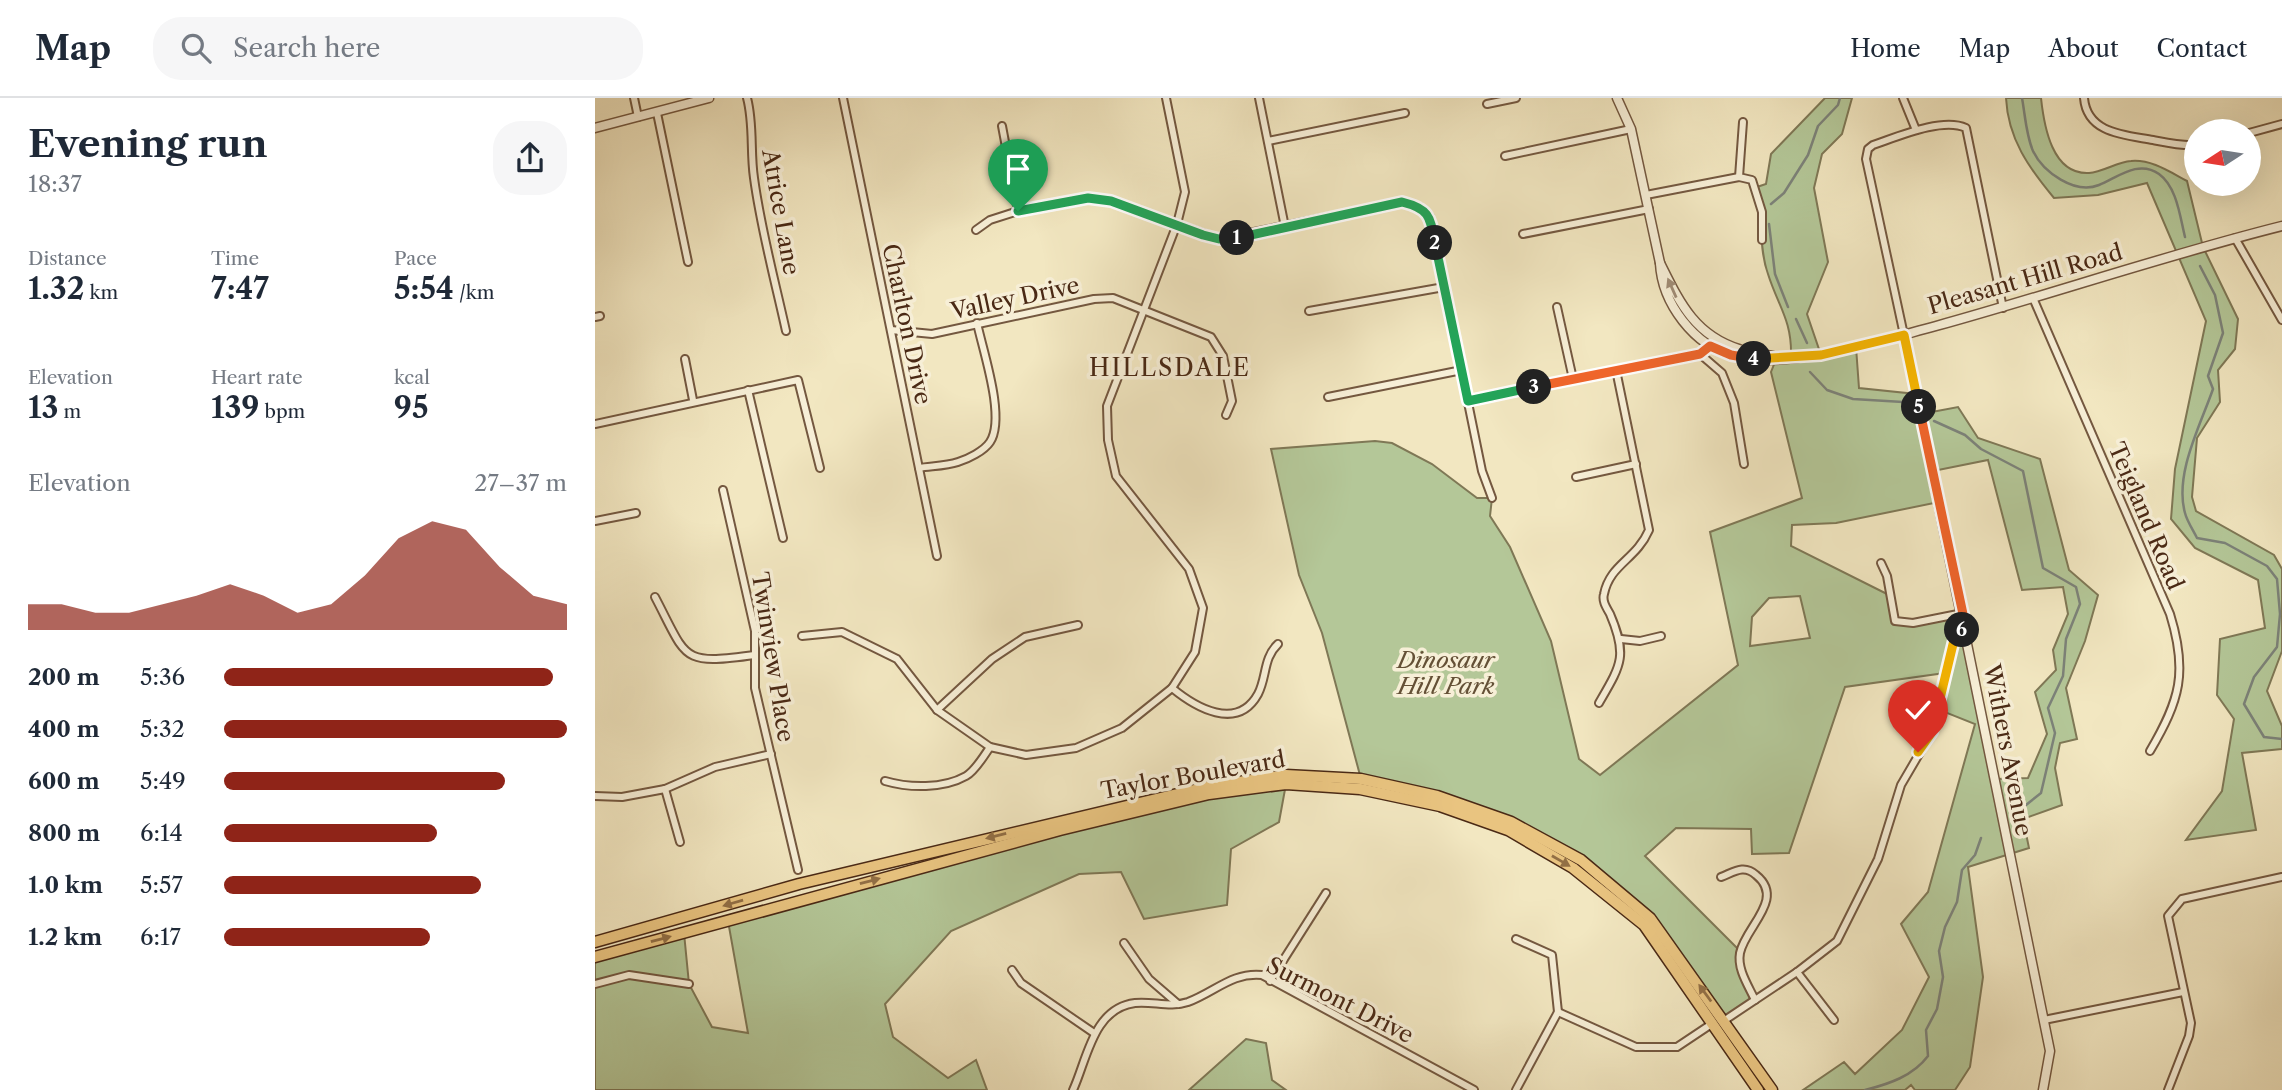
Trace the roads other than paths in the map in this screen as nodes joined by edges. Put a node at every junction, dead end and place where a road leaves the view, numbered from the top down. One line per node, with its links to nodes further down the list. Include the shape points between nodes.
1 (634, 98): 14 (street)
2 (709, 98): 12 (street)
3 (747, 98): 46 (street, Atrice Lane, via 757,200)
4 (843, 98): 45 (street, Charlton Drive)
5 (1166, 98): 29 (street, via 1185,192)
6 (1259, 98): 22 (street)
7 (1516, 98): 11 (street)
8 (1617, 98): 19 (street, Pleasant Hill Road)
9 (1903, 98): 20 (street)
10 (2084, 98): 23 (street, via 2091,117 2109,131)
11 (1487, 104)
12 (657, 113): 14 (street); 36 (street)
13 (1405, 113): 22 (street)
14 (638, 117): 18 (street)
15 (1743, 122): 25 (street)
16 (2282, 124): 21 (street)
17 (1002, 126): 28 (street)
18 (595, 128)
19 (1631, 129): 24 (street); 26 (street, Pleasant Hill Road)
20 (1916, 130): 40 (street, via 1966,128); 47 (street, via 1873,145 1866,159)
21 (2261, 130)
22 (1268, 141): 31 (street)
23 (2184, 146)
24 (1505, 156)
25 (1739, 177): 26 (street); 35 (street, via 1752,180 1762,212)
26 (1646, 195): 27 (street, Pleasant Hill Road)
27 (1649, 209): 33 (street); 48 (street, Pleasant Hill Road, via 1660,262 1679,302)
28 (1018, 211): 29 (street, via 1088,198 1111,201); 32 (street)
29 (1177, 224): 31 (street, via 1219,239); 41 (street)
30 (2282, 226): 34 (street, Pleasant Hill Road)
31 (1286, 227): 37 (street, via 1402,202 1420,207 1430,217)
32 (976, 230)
33 (1523, 234)
34 (2235, 238): 38 (street, Pleasant Hill Road); 43 (street)
35 (1762, 240)
36 (688, 262)
37 (1444, 287): 42 (street); 51 (street)
38 (2033, 298): 40 (street, Pleasant Hill Road); 85 (street, Teigland Road, via 2170,614 2180,647 2181,678)
39 (1557, 307): 53 (street)
40 (2003, 307): 47 (street, Pleasant Hill Road)
41 (1145, 309): 44 (street, Valley Drive, via 1114,298 1094,299); 58 (street, Valley Drive, via 1211,337 1223,356 1232,401); 81 (street, via 1107,406 1108,440 1116,476 1189,569 1203,608 1195,652)
42 (1309, 311)
43 (2282, 320)
44 (977, 323): 45 (street, Valley Drive, via 932,334); 63 (street, via 995,405 996,426 990,442 957,463)
45 (891, 330): 63 (street, Charlton Drive)
46 (786, 331)
47 (1904, 335): 48 (street, Pleasant Hill Road, via 1821,355 1777,357); 73 (street, Withers Avenue)
48 (1713, 342): 49 (street)
49 (1700, 354): 52 (street); 61 (street, via 1722,373)
50 (685, 359): 56 (street)
51 (1462, 370): 55 (street); 57 (street)
52 (1616, 370): 53 (street); 60 (street)
53 (1573, 379): 57 (street)
54 (748, 390): 56 (street); 62 (street, via 798,380); 69 (street)
55 (1328, 397)
56 (693, 400): 59 (street)
57 (1468, 401): 66 (street)
58 (1226, 415)
59 (595, 424)
60 (1636, 464): 64 (street); 78 (street, via 1649,530 1641,548 1608,576 1602,598)
61 (1744, 464)
62 (820, 468)
63 (919, 468): 70 (street, Charlton Drive)
64 (1576, 477)
65 (723, 490): 80 (street, Twinview Place, via 755,631)
66 (1492, 498)
67 (636, 513): 68 (street)
68 (595, 521)
69 (783, 538)
70 (937, 556)
71 (1881, 563): 73 (street, via 1895,621 1901,624)
72 (655, 597): 80 (street, via 676,641 689,656 709,661)
73 (1963, 614): 75 (street, Withers Avenue)
74 (1078, 625): 83 (street, via 1025,637 992,659)
75 (1963, 628): 100 (street, via 1954,640 1932,732 1901,785 1878,859 1837,941); 110 (street, Withers Avenue)
76 (802, 636): 83 (street, via 842,632 897,659)
77 (1661, 636): 78 (street)
78 (1621, 639): 82 (street, via 1622,663)
79 (1278, 644): 81 (street, via 1270,652 1258,693 1248,706 1230,713 1209,711 1194,706)
80 (755, 655): 86 (street, Twinview Place, via 755,688)
81 (1172, 688): 84 (street, via 1122,728 1076,748 1026,755)
82 (1599, 703)
83 (937, 710): 84 (street)
84 (991, 747): 87 (street, via 968,776 950,782 900,785)
85 (2150, 751)
86 (771, 754): 88 (street, via 715,767); 91 (street, Twinview Place)
87 (885, 781)
88 (665, 789): 89 (street, via 622,797); 90 (street)
89 (595, 796)
90 (680, 842)
91 (798, 870)
92 (1721, 877): 105 (street, via 1751,870 1767,889 1764,909 1740,951 1744,977)
93 (2282, 877): 104 (street, via 2182,899 2172,908 2168,916)
94 (1326, 893): 101 (street)
95 (1516, 939): 107 (street, via 1552,955)
96 (595, 942): 108 (main road, Taylor Boulevard, one-way to 96, via 1650,918 1581,860 1511,822 1437,796 1361,779 1286,775 1197,789 799,884)
97 (1124, 943): 106 (street, via 1149,979)
98 (595, 957): 111 (main road, Taylor Boulevard, one-way to 111, via 1060,830 1209,794 1286,784 1360,789 1440,806 1508,830 1573,868 1644,925)
99 (1012, 970): 112 (street, via 1021,983)
100 (1797, 972): 105 (street); 109 (street)
101 (1270, 981): 106 (street, Surmont Drive, via 1262,975 1246,974); 114 (street, Surmont Drive)
102 (595, 984): 103 (street, via 629,975)
103 (689, 984)
104 (2183, 992): 110 (street); 119 (street, via 2191,1023)
105 (1755, 1000): 108 (street)
106 (1178, 1004): 112 (street, Surmont Drive, via 1126,1006)
107 (1558, 1012): 111 (street, via 1636,1046 1677,1047); 115 (street)
108 (1725, 1020): 117 (main road, Taylor Boulevard)
109 (1834, 1020)
110 (2043, 1020): 118 (street, Withers Avenue, via 2050,1051)
111 (1714, 1023): 116 (main road, Taylor Boulevard)
112 (1094, 1033): 113 (street, Surmont Drive)
113 (1073, 1090)
114 (1474, 1090)
115 (1516, 1090)
116 (1758, 1090)
117 (1772, 1090)
118 (2043, 1090)
119 (2168, 1090)

